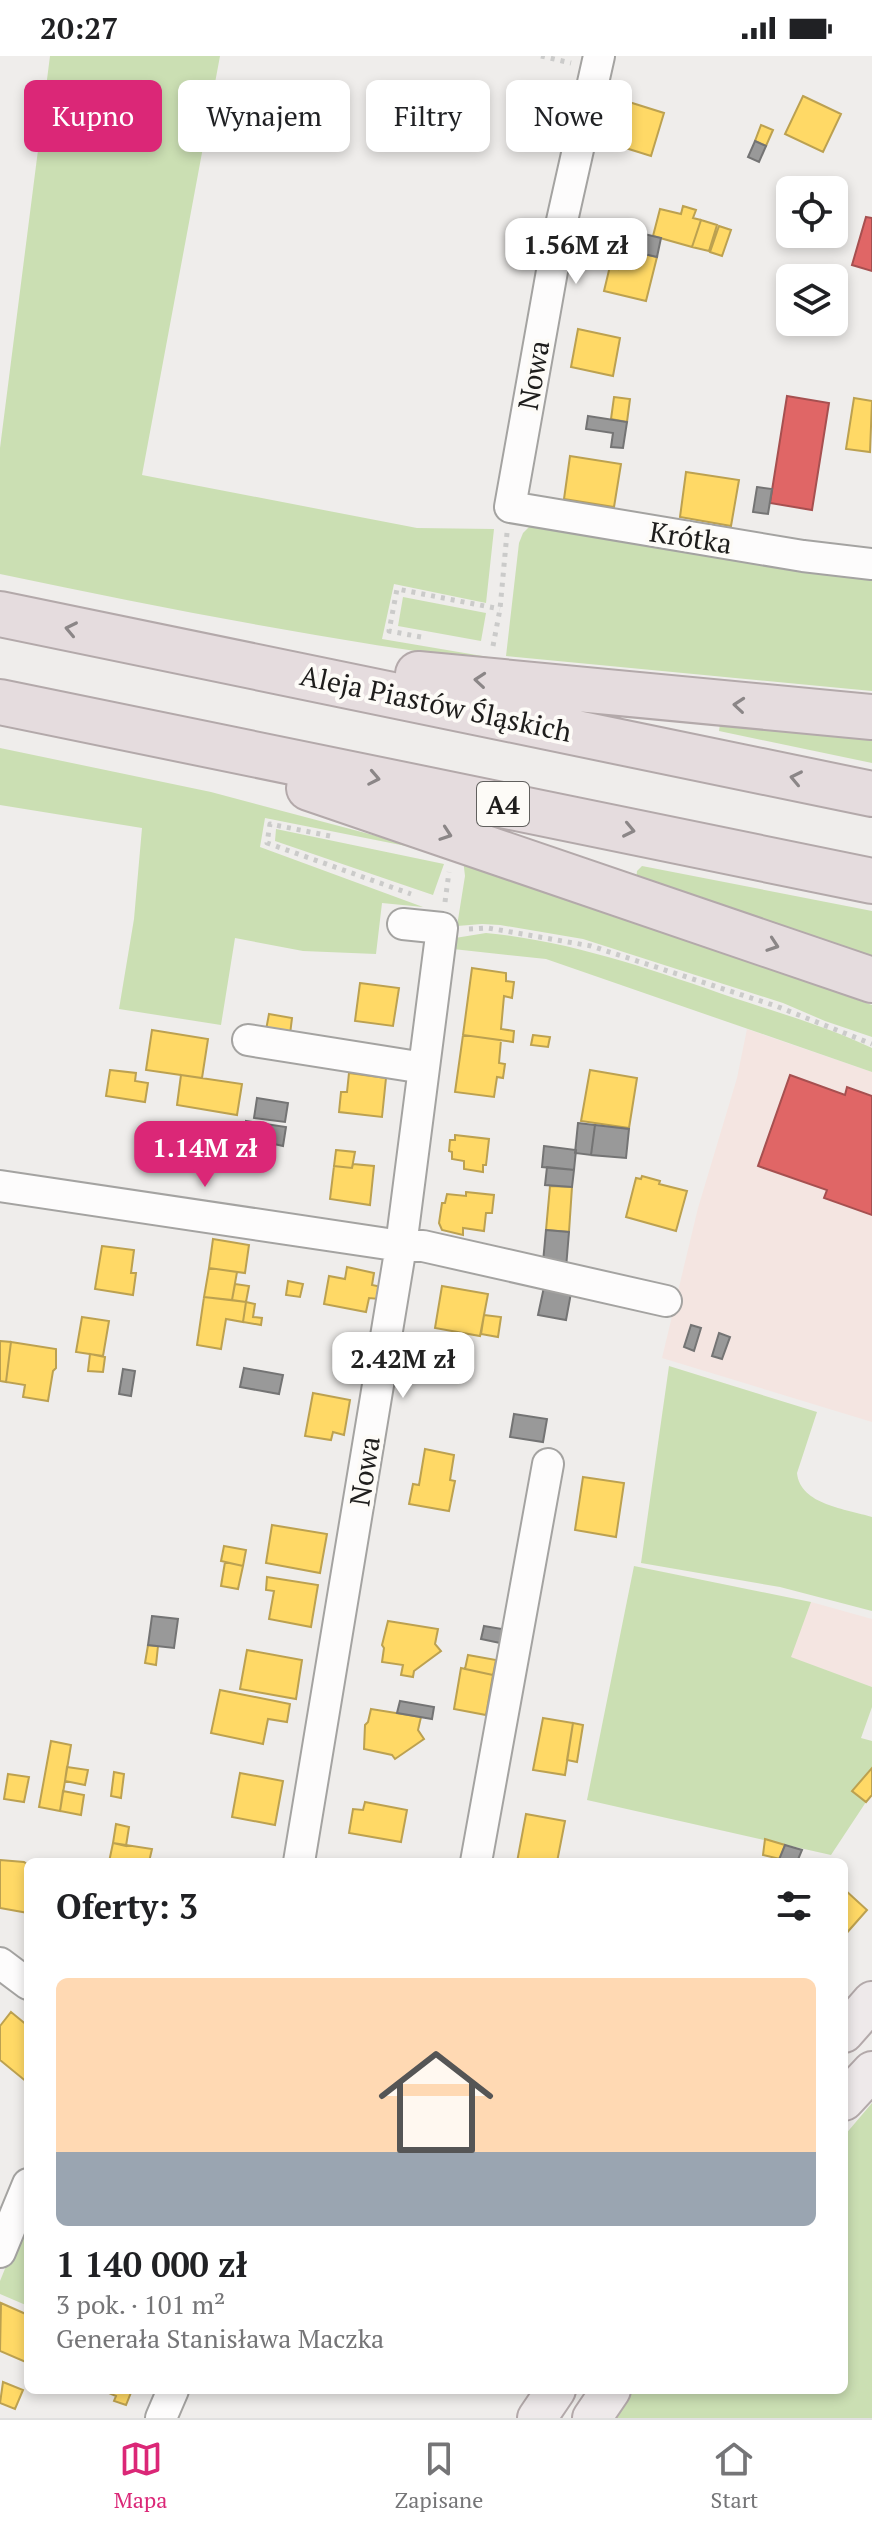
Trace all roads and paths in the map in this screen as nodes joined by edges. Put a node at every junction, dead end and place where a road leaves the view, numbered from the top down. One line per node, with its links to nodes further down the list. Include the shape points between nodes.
1 (599, 56): 2 (street, Nowa, via 557,243)
2 (510, 507): 3 (street, Krótka); 4 (path)
3 (872, 564)
4 (500, 609): 6 (path, via 397,589 389,631); 7 (path)
5 (0, 614): 8 (highway, Aleja Piastów Śląskich, one-way to 5)
6 (433, 639)
7 (495, 640)
8 (141, 643): 10 (highway, one-way to 8); 12 (highway, Aleja Piastów Śląskich, one-way to 8)
9 (0, 702): 11 (highway, A4)
10 (872, 717)
11 (133, 729): 15 (highway, A4, one-way to 15); 19 (highway, one-way to 19)
12 (872, 794)
13 (345, 839): 16 (path, via 270,824 267,843)
14 (450, 866): 17 (path)
15 (872, 881)
16 (414, 895)
17 (443, 917): 18 (street); 21 (path, via 459,931 488,928 591,946 776,1006); 22 (street, Nowa)
18 (403, 924)
19 (872, 980)
20 (248, 1040): 22 (street)
21 (872, 1044)
22 (424, 1068): 24 (street, Nowa)
23 (0, 1186): 24 (street)
24 (401, 1246): 25 (street, via 423,1246); 27 (street, Nowa)
25 (666, 1301)
26 (548, 1464): 28 (street)
27 (300, 1858)
28 (477, 1858)
29 (0, 1963): 30 (street)
30 (24, 1981)
31 (872, 2001): 32 (main road)
32 (848, 2028)
33 (872, 2071): 34 (main road)
34 (848, 2097)
35 (24, 2194): 36 (street)
36 (0, 2252)
37 (171, 2394): 40 (street)
38 (553, 2394): 41 (main road)
39 (608, 2394): 42 (main road)
40 (161, 2418)
41 (537, 2418)
42 (592, 2418)

